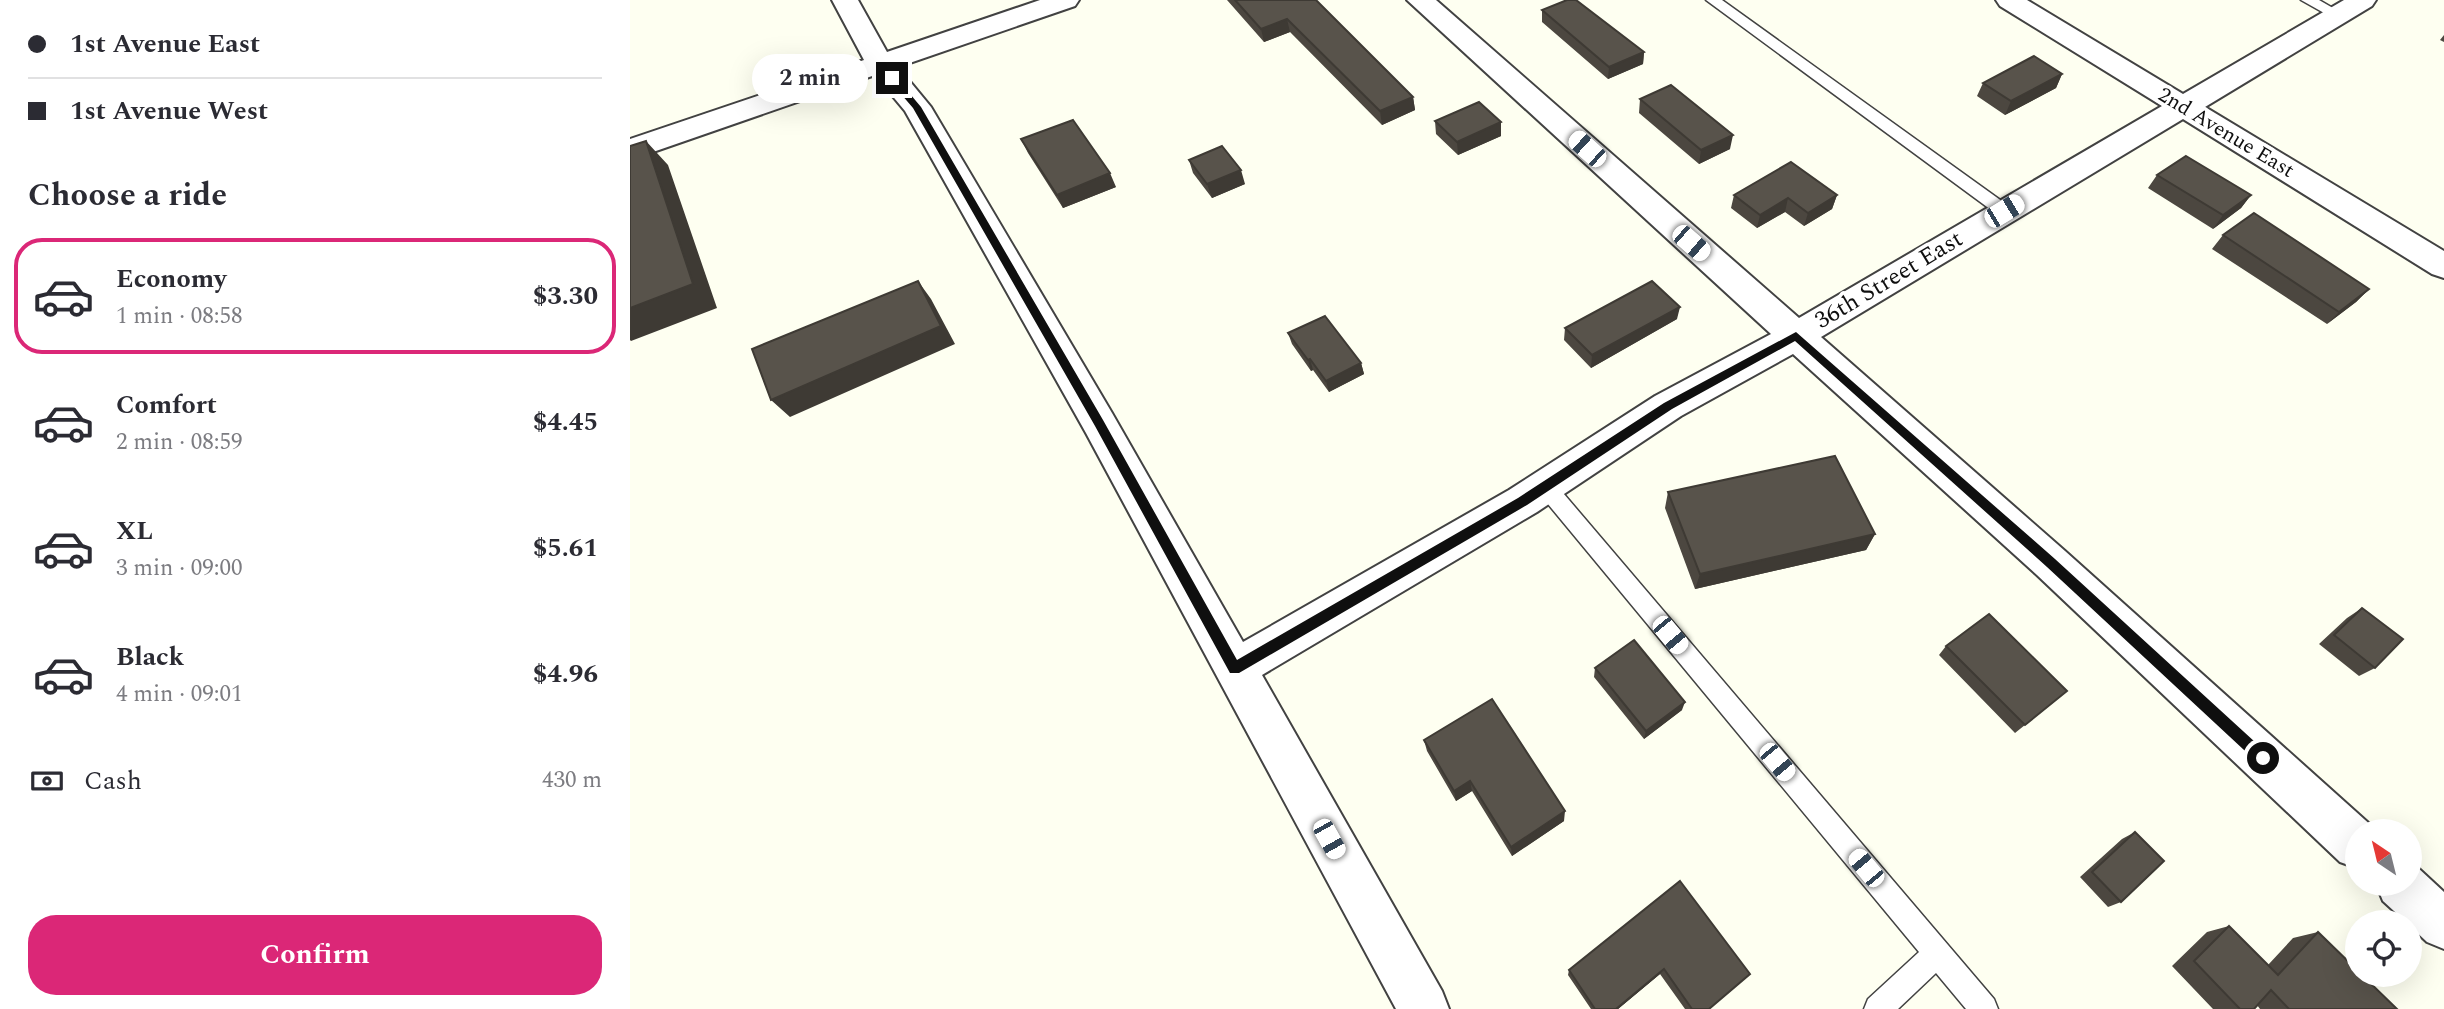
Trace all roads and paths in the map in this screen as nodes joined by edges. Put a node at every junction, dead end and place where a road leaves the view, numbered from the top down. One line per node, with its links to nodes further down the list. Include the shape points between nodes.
1 (845, 0): 7 (street)
2 (1066, 0): 7 (street)
3 (1420, 0): 12 (street)
4 (1713, 0): 10 (lane)
5 (2009, 0): 8 (street, 2nd Avenue East)
6 (2336, 5): 8 (street, 36th Street East)
7 (880, 64): 9 (street); 14 (street, via 917,107)
8 (2182, 106): 10 (street, 36th Street East); 11 (street, 2nd Avenue East)
9 (630, 149)
10 (2004, 211): 12 (street, 36th Street East)
11 (2444, 266)
12 (1796, 336): 13 (street, 36th Street East, via 1668,406); 15 (street)
13 (1545, 486): 14 (street, 36th Street East); 18 (lane)
14 (1234, 668): 19 (street)
15 (2345, 834)
16 (2413, 896): 17 (street)
17 (2444, 925)
18 (1937, 953): 20 (lane); 21 (lane)
19 (1424, 1009)
20 (1878, 1009)
21 (1984, 1009)

